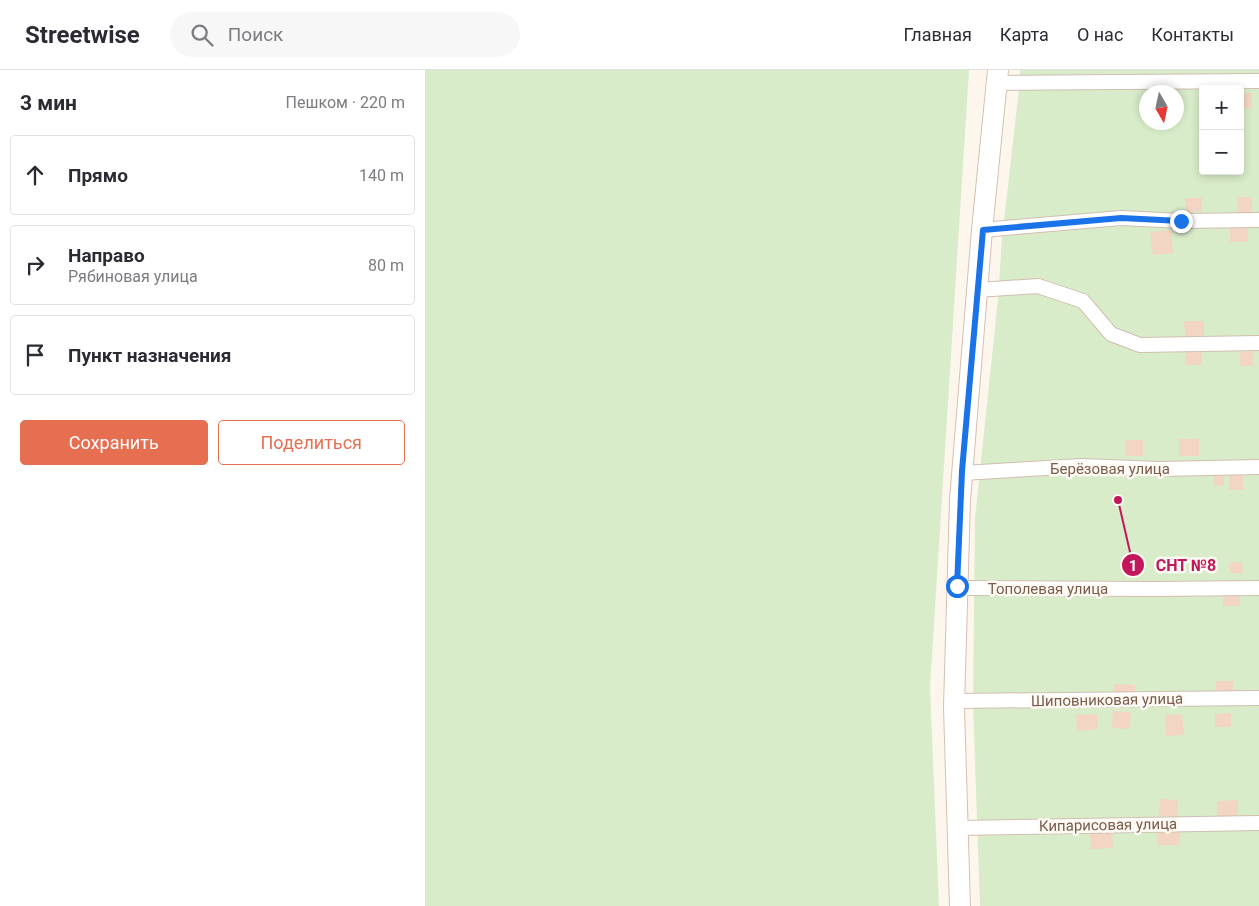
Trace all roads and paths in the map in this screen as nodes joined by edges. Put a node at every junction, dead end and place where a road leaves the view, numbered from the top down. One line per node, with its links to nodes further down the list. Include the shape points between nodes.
1 (997, 76): 2 (street); 4 (main road)
2 (1259, 81)
3 (1259, 220): 4 (street, via 1121,218)
4 (983, 230): 5 (main road)
5 (977, 290): 6 (street, via 1038,286 1083,301 1111,334 1140,345); 8 (main road)
6 (1259, 343)
7 (1259, 467): 8 (street, Берёзовая улица, via 1159,469 1082,466)
8 (962, 473): 9 (main road)
9 (957, 588): 10 (street, Тополевая улица); 12 (main road)
10 (1259, 588)
11 (1259, 698): 12 (street, Шиповниковая улица)
12 (954, 702): 14 (main road)
13 (1259, 823): 14 (street, Кипарисовая улица)
14 (958, 828): 15 (main road)
15 (960, 906)

